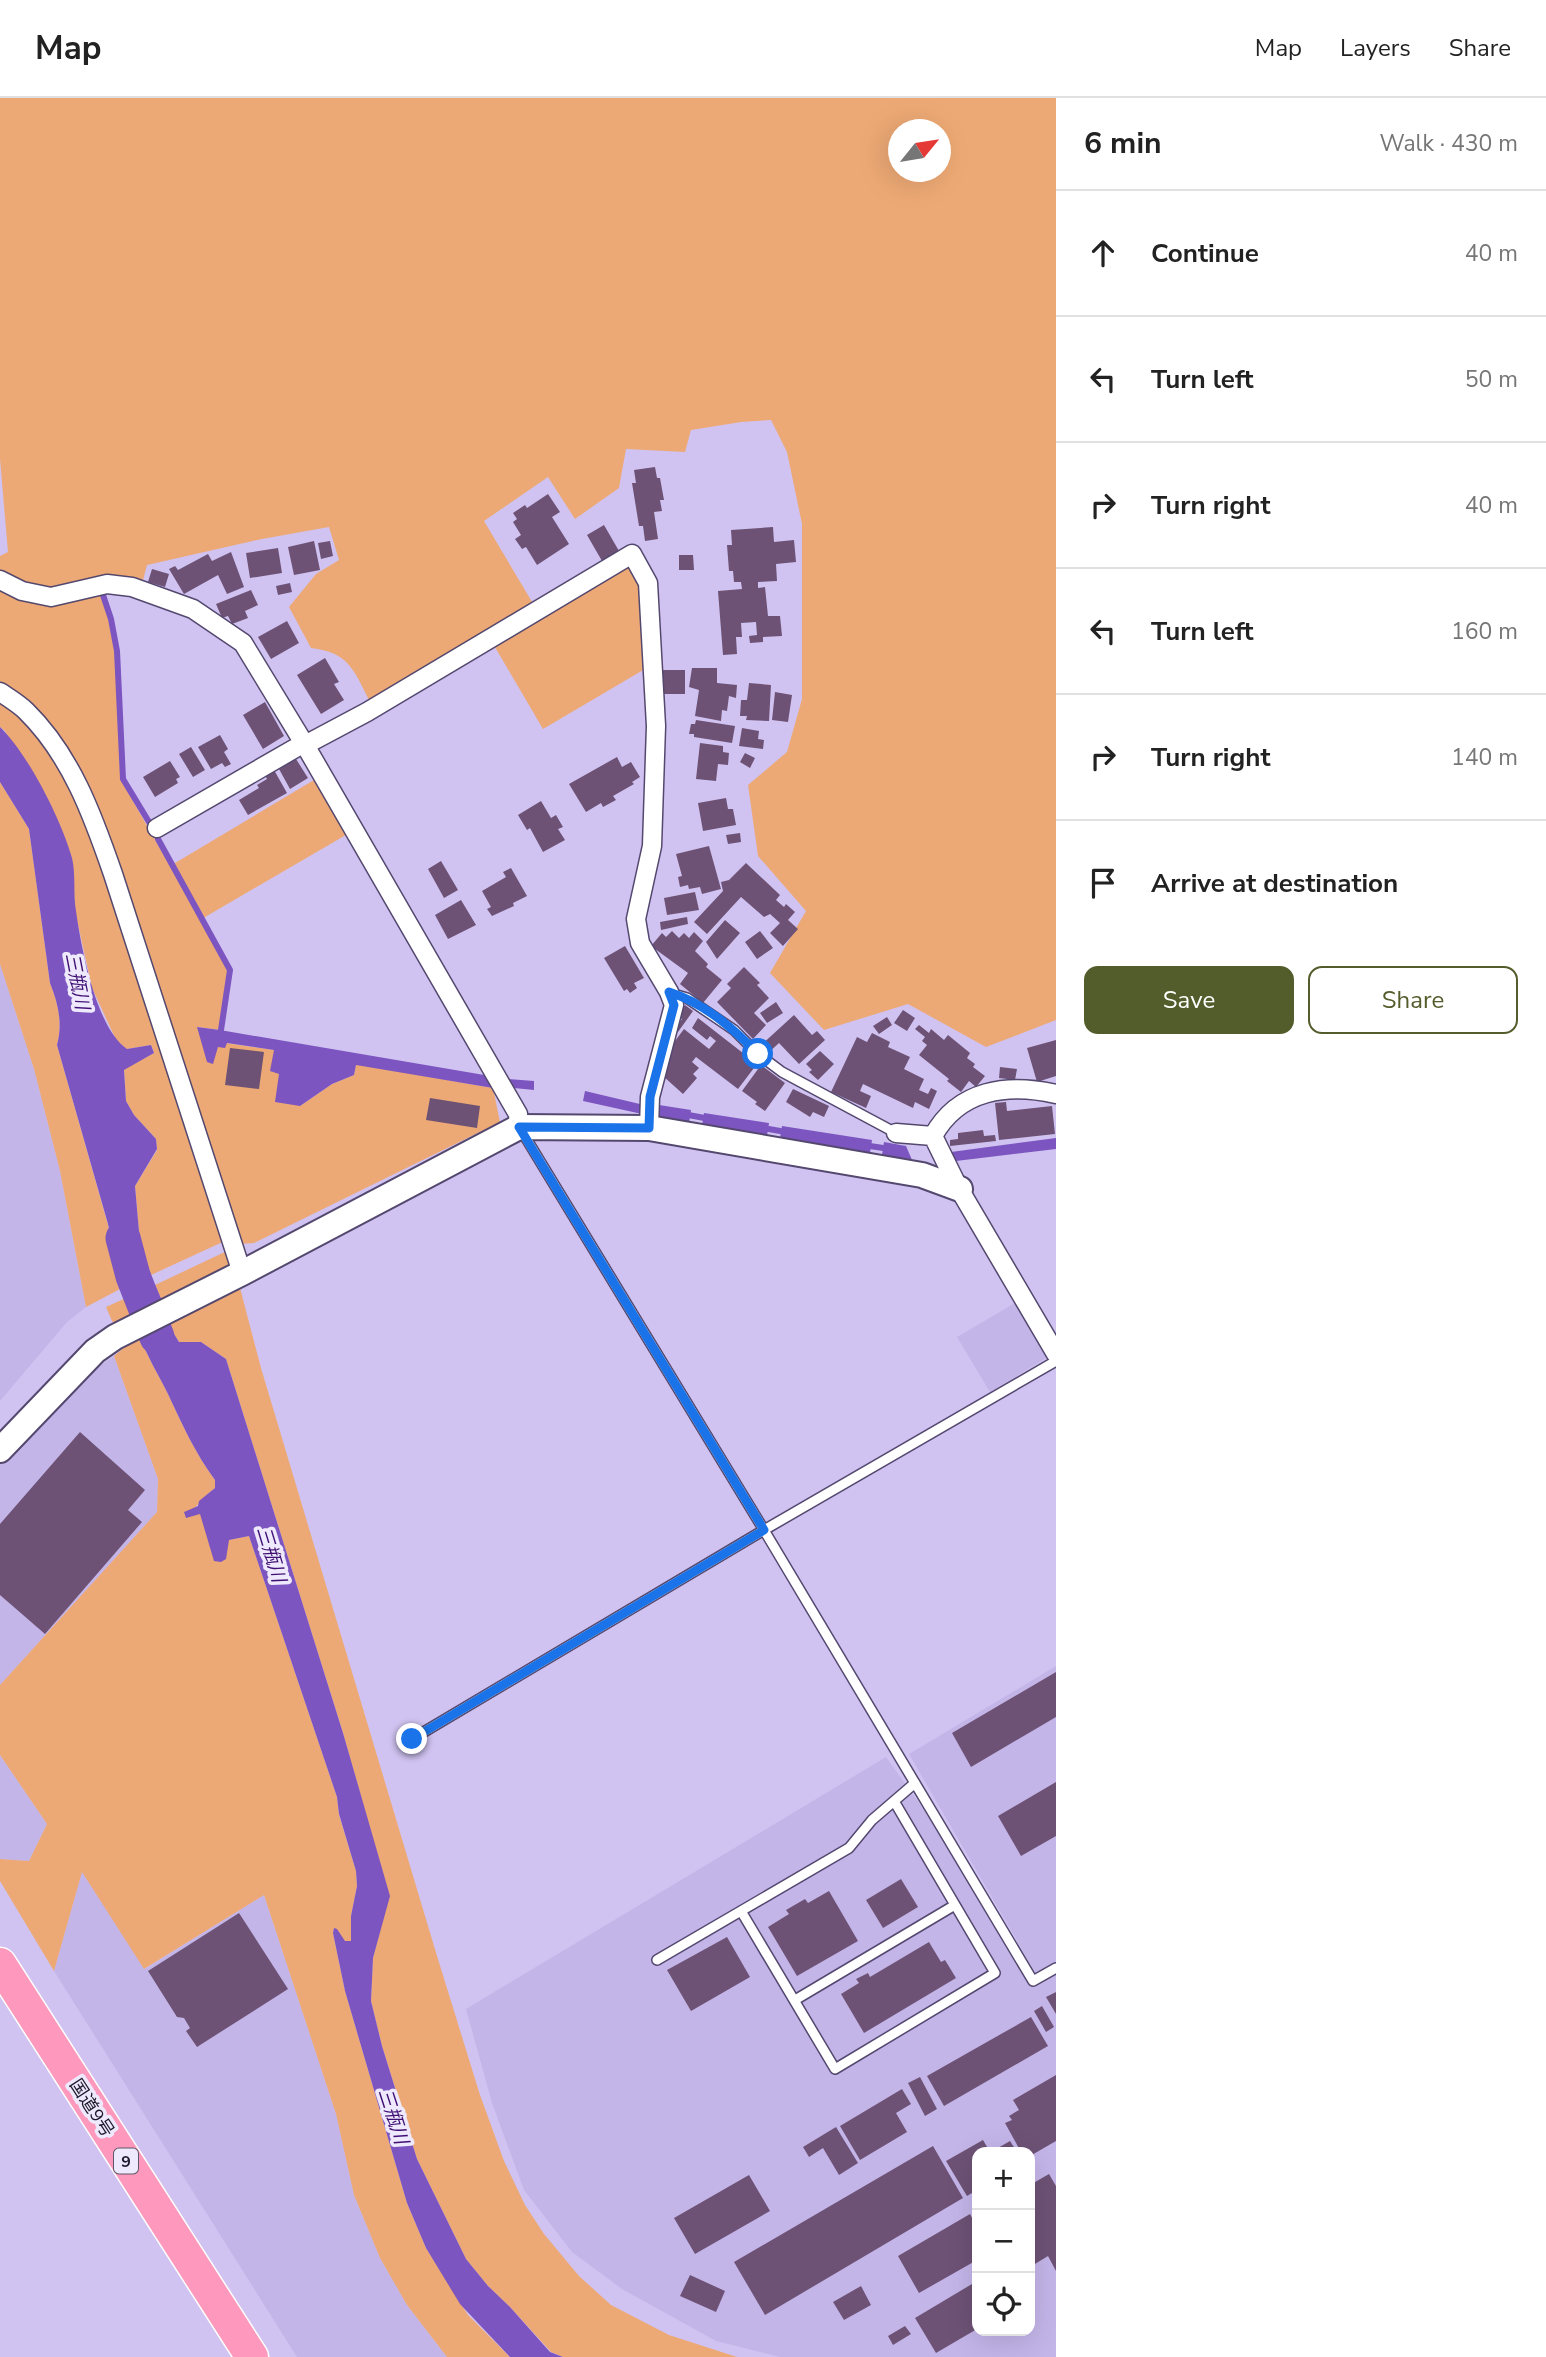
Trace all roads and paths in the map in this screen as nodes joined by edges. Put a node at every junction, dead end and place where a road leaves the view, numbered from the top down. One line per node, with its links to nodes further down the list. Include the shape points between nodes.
1 (0, 580): 3 (street, via 51,597 107,584 132,586 192,609 243,643)
2 (0, 692): 12 (street, via 26,711 56,747 93,819)
3 (305, 745): 4 (street); 5 (street, via 632,554 648,583 656,726 652,846 636,919 640,943); 8 (street, via 517,1114)
4 (158, 828)
5 (669, 992): 7 (street, via 674,1005 650,1100); 9 (lane, via 687,998 734,1030 782,1072)
6 (1056, 1094): 10 (street, via 1006,1089 973,1097 942,1120)
7 (649, 1123): 8 (street); 11 (street, via 922,1175)
8 (519, 1127): 12 (street); 16 (lane)
9 (896, 1133): 10 (street)
10 (933, 1136): 11 (street)
11 (960, 1189): 13 (street)
12 (242, 1273): 15 (street, via 95,1351)
13 (1056, 1354)
14 (1056, 1361): 16 (lane)
15 (0, 1450)
16 (764, 1530): 17 (lane); 18 (lane)
17 (412, 1739)
18 (915, 1783): 19 (lane); 24 (lane, via 1032,1982)
19 (894, 1801): 20 (lane); 21 (lane, via 849,1848)
20 (955, 1905): 25 (lane); 25 (lane, via 995,1973 835,2069)
21 (741, 1911): 22 (lane); 25 (lane)
22 (657, 1960)
23 (0, 1965): 26 (highway, 国道9号 / 9)
24 (1056, 1968)
25 (794, 2000)
26 (252, 2357)

